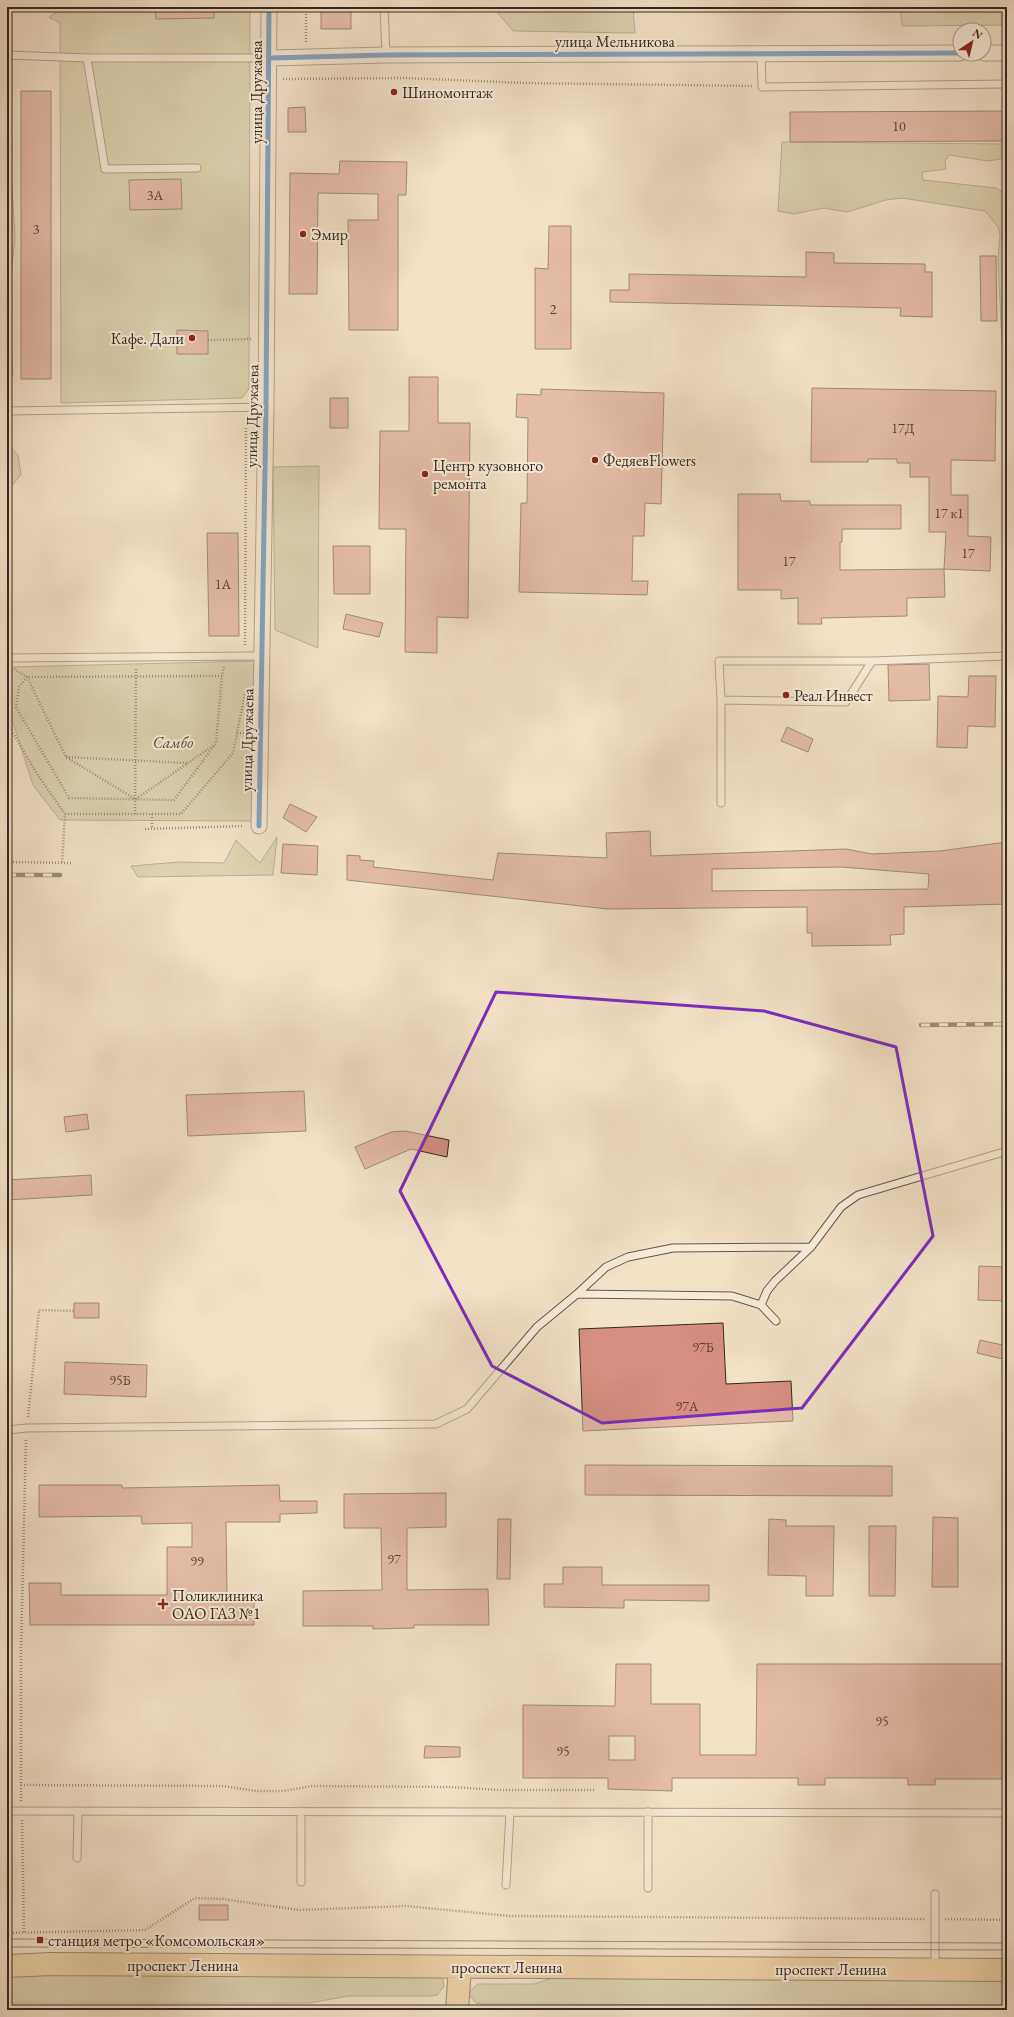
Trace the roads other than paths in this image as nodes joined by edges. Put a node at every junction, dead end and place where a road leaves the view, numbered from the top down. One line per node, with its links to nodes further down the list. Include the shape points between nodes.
1 (269, 7): 10 (street, улица Дружаева)
2 (384, 7): 7 (lane)
3 (952, 53): 6 (street, улица Мельникова)
4 (992, 53): 5 (street)
5 (1007, 53)
6 (762, 54): 7 (street, улица Мельникова); 11 (lane, via 762,87)
7 (386, 55): 10 (street, улица Мельникова)
8 (7, 56): 9 (lane)
9 (87, 58): 10 (lane); 12 (lane, via 105,170)
10 (270, 58): 13 (street, улица Дружаева)
11 (1007, 84)
12 (197, 168)
13 (266, 407): 14 (lane); 15 (street, улица Дружаева)
14 (7, 411)
15 (261, 656): 17 (lane); 21 (street, улица Дружаева)
16 (1007, 656): 18 (lane)
17 (7, 658)
18 (872, 661): 19 (lane, via 846,702); 19 (lane, via 720,661)
19 (721, 700): 20 (lane)
20 (720, 803)
21 (259, 826)
22 (1007, 1151): 23 (lane, via 858,1195 841,1207)
23 (811, 1247): 24 (lane, via 673,1248 628,1257 606,1267); 25 (lane, via 772,1286)
24 (578, 1294): 25 (lane, via 732,1296); 27 (lane, via 537,1327 466,1409 436,1424)
25 (761, 1305): 26 (lane)
26 (776, 1321)
27 (7, 1430)
28 (7, 1811): 29 (lane)
29 (78, 1811): 30 (lane); 34 (lane)
30 (301, 1811): 31 (lane); 35 (lane)
31 (510, 1812): 32 (lane); 36 (lane)
32 (648, 1812): 33 (lane); 37 (lane)
33 (1007, 1813)
34 (77, 1858)
35 (300, 1882)
36 (506, 1885)
37 (648, 1888)
38 (935, 1894): 41 (lane)
39 (7, 1966): 40 (main road, проспект Ленина, via 51,1964)
40 (460, 1967): 41 (main road, проспект Ленина); 43 (main road)
41 (935, 1969): 42 (main road, проспект Ленина)
42 (1007, 1970)
43 (456, 2010)

